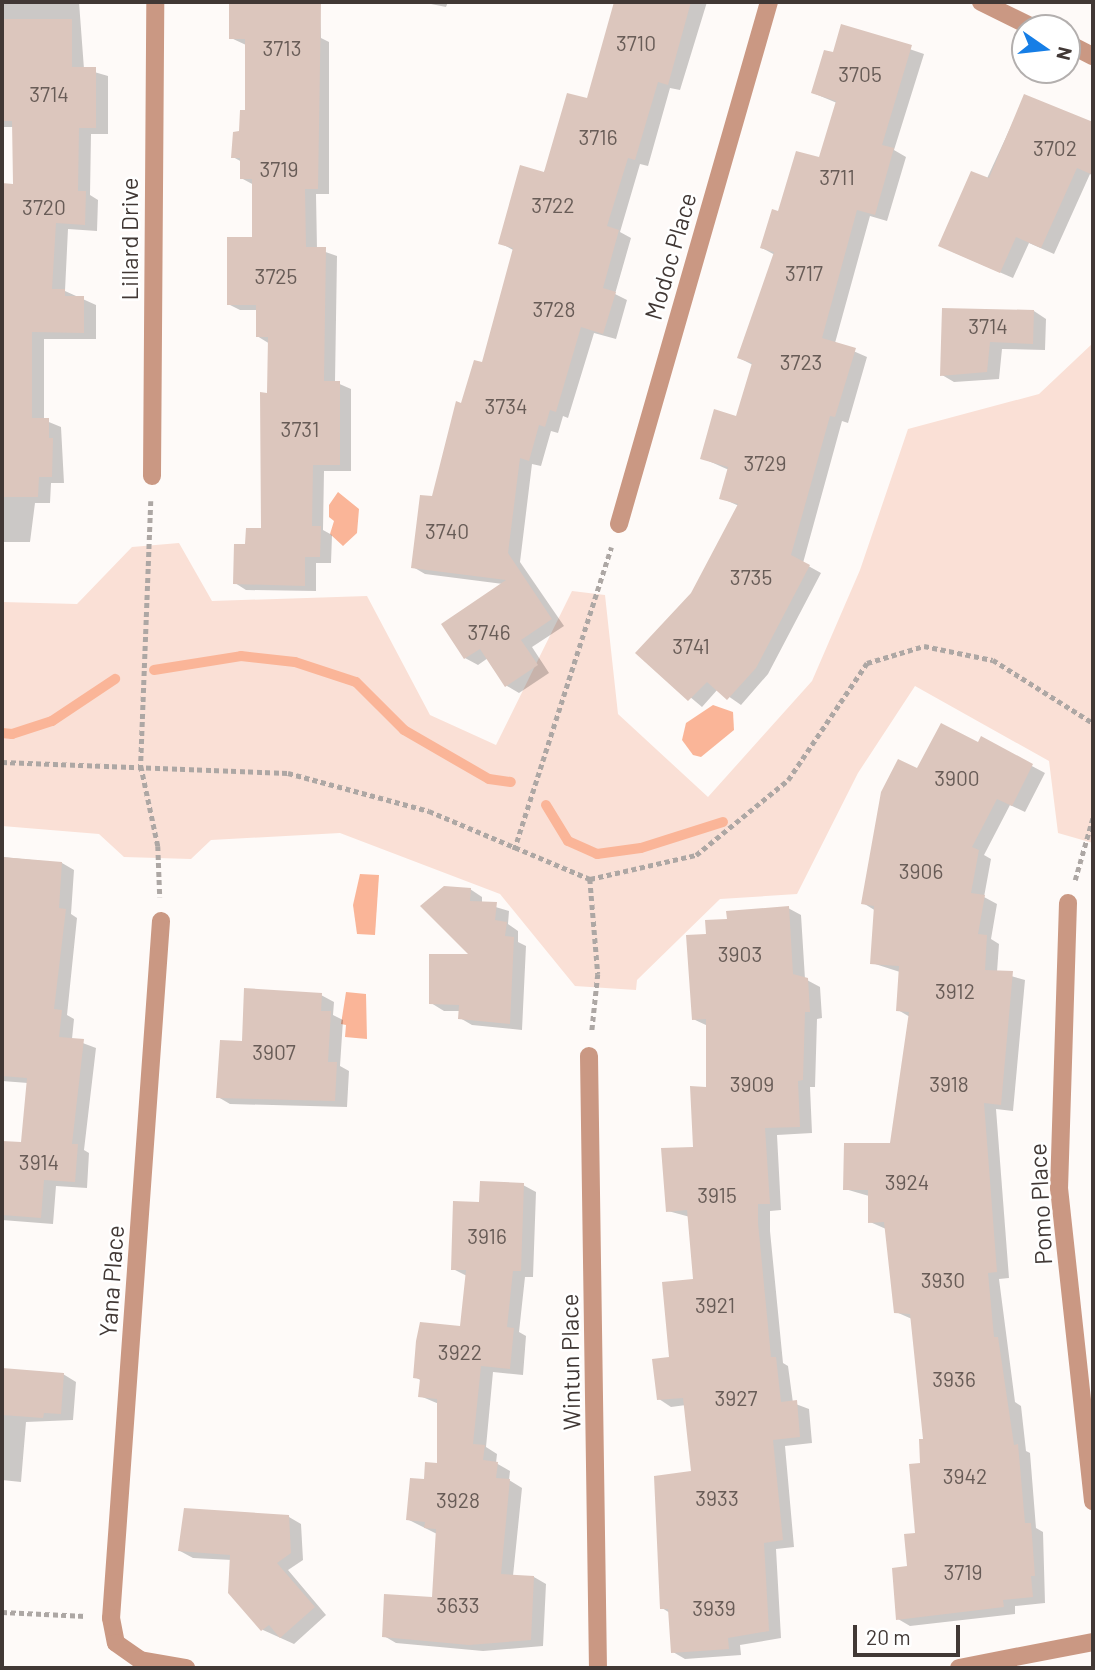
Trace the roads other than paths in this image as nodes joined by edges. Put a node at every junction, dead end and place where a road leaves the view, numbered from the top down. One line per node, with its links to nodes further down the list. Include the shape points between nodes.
1 (155, 2): 5 (street, Lillard Drive)
2 (769, 2): 6 (street, Modoc Place)
3 (981, 2): 4 (street)
4 (1011, 17)
5 (152, 476)
6 (618, 524)
7 (1068, 903): 10 (street, Pomo Place, via 1059,1188)
8 (161, 921): 12 (street, Yana Place, via 111,1618 116,1643 140,1660)
9 (589, 1056): 13 (street, Wintun Place)
10 (1093, 1501)
11 (1093, 1642): 14 (street)
12 (186, 1668)
13 (598, 1668)
14 (959, 1668)

